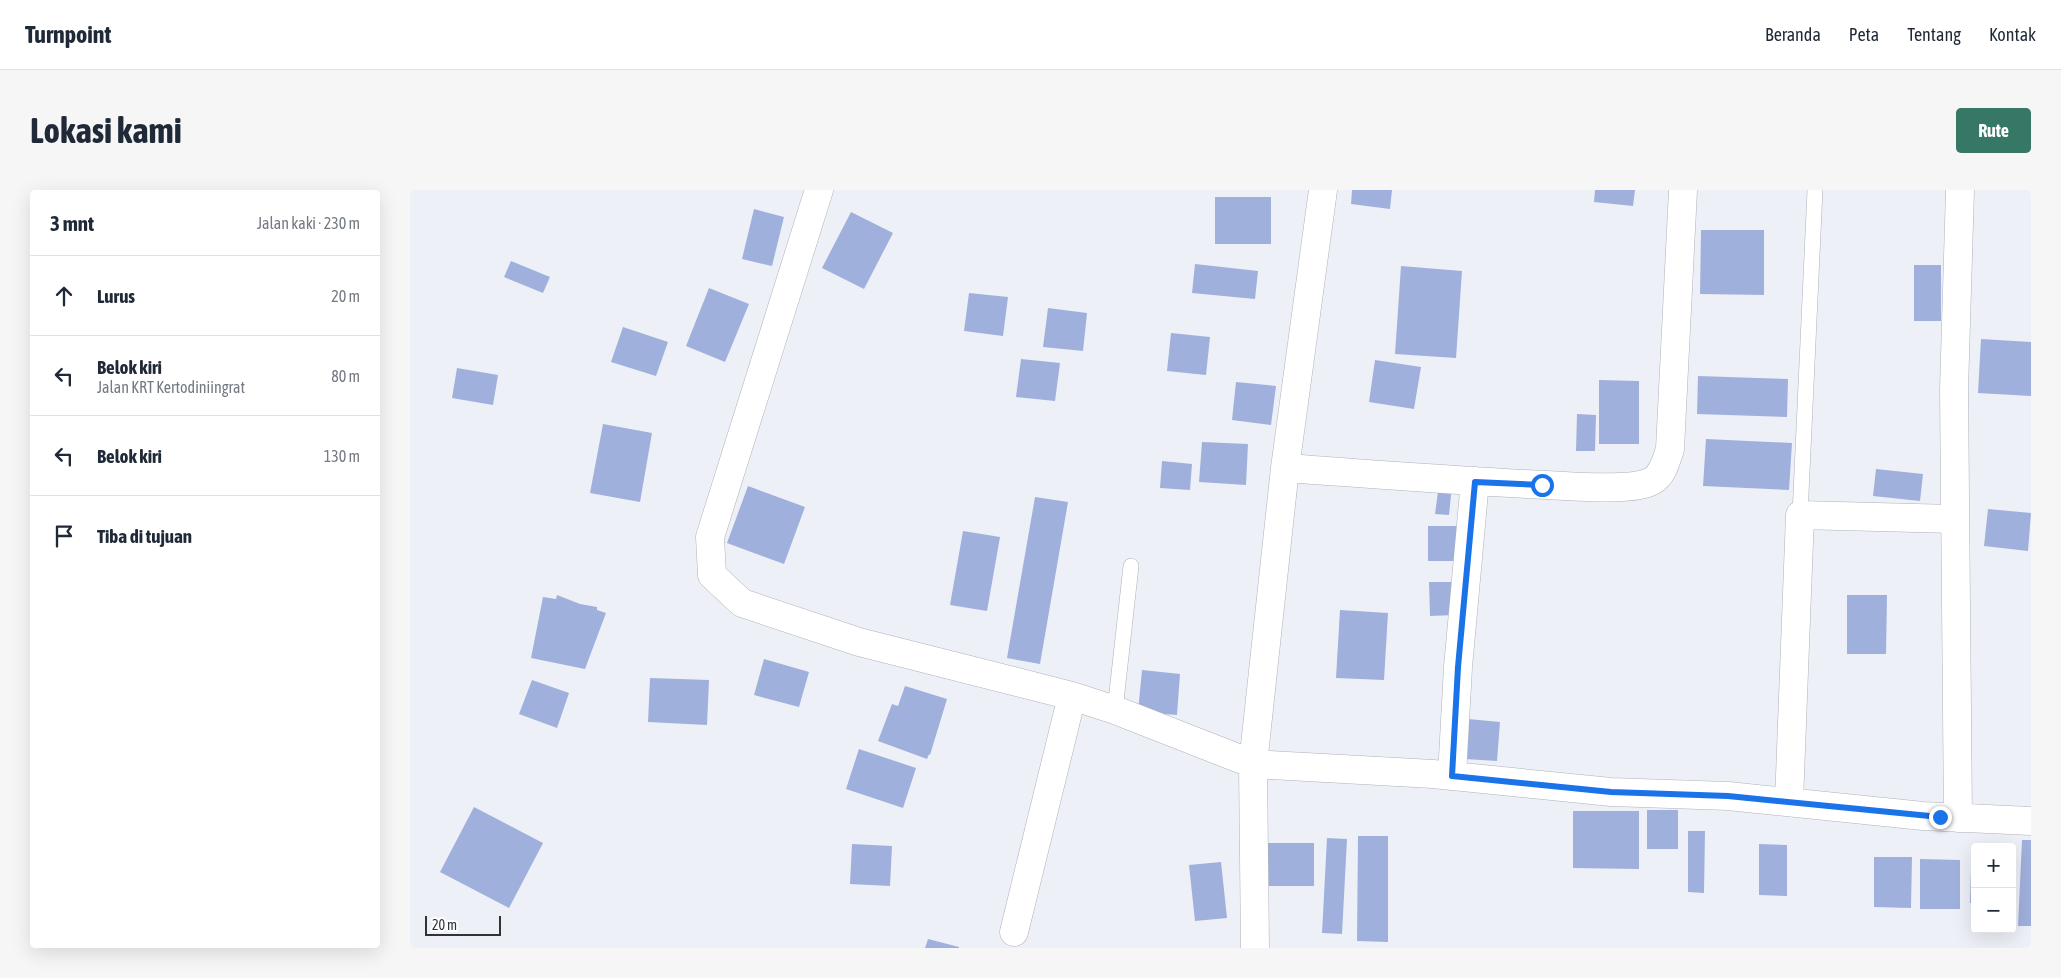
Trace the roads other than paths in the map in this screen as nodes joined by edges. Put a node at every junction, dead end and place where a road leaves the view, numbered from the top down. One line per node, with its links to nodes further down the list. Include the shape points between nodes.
1 (819, 190): 11 (street, via 710,537 712,574 742,603 859,642)
2 (1322, 190): 6 (street)
3 (1683, 190): 7 (street, via 1670,449 1664,468 1652,481 1632,486)
4 (1815, 190): 8 (lane)
5 (1960, 190): 9 (street, via 1955,327)
6 (1285, 468): 7 (street); 13 (street)
7 (1475, 482): 14 (street, via 1458,667)
8 (1800, 515): 9 (street); 15 (street)
9 (1954, 519): 16 (street)
10 (1131, 566): 12 (lane)
11 (1072, 696): 12 (street); 18 (street)
12 (1115, 710): 13 (street)
13 (1253, 764): 14 (street); 19 (street)
14 (1452, 776): 15 (street, via 1611,792 1728,796)
15 (1789, 802): 16 (street)
16 (1958, 818): 17 (street)
17 (2031, 821)
18 (1014, 932)
19 (1255, 948)

